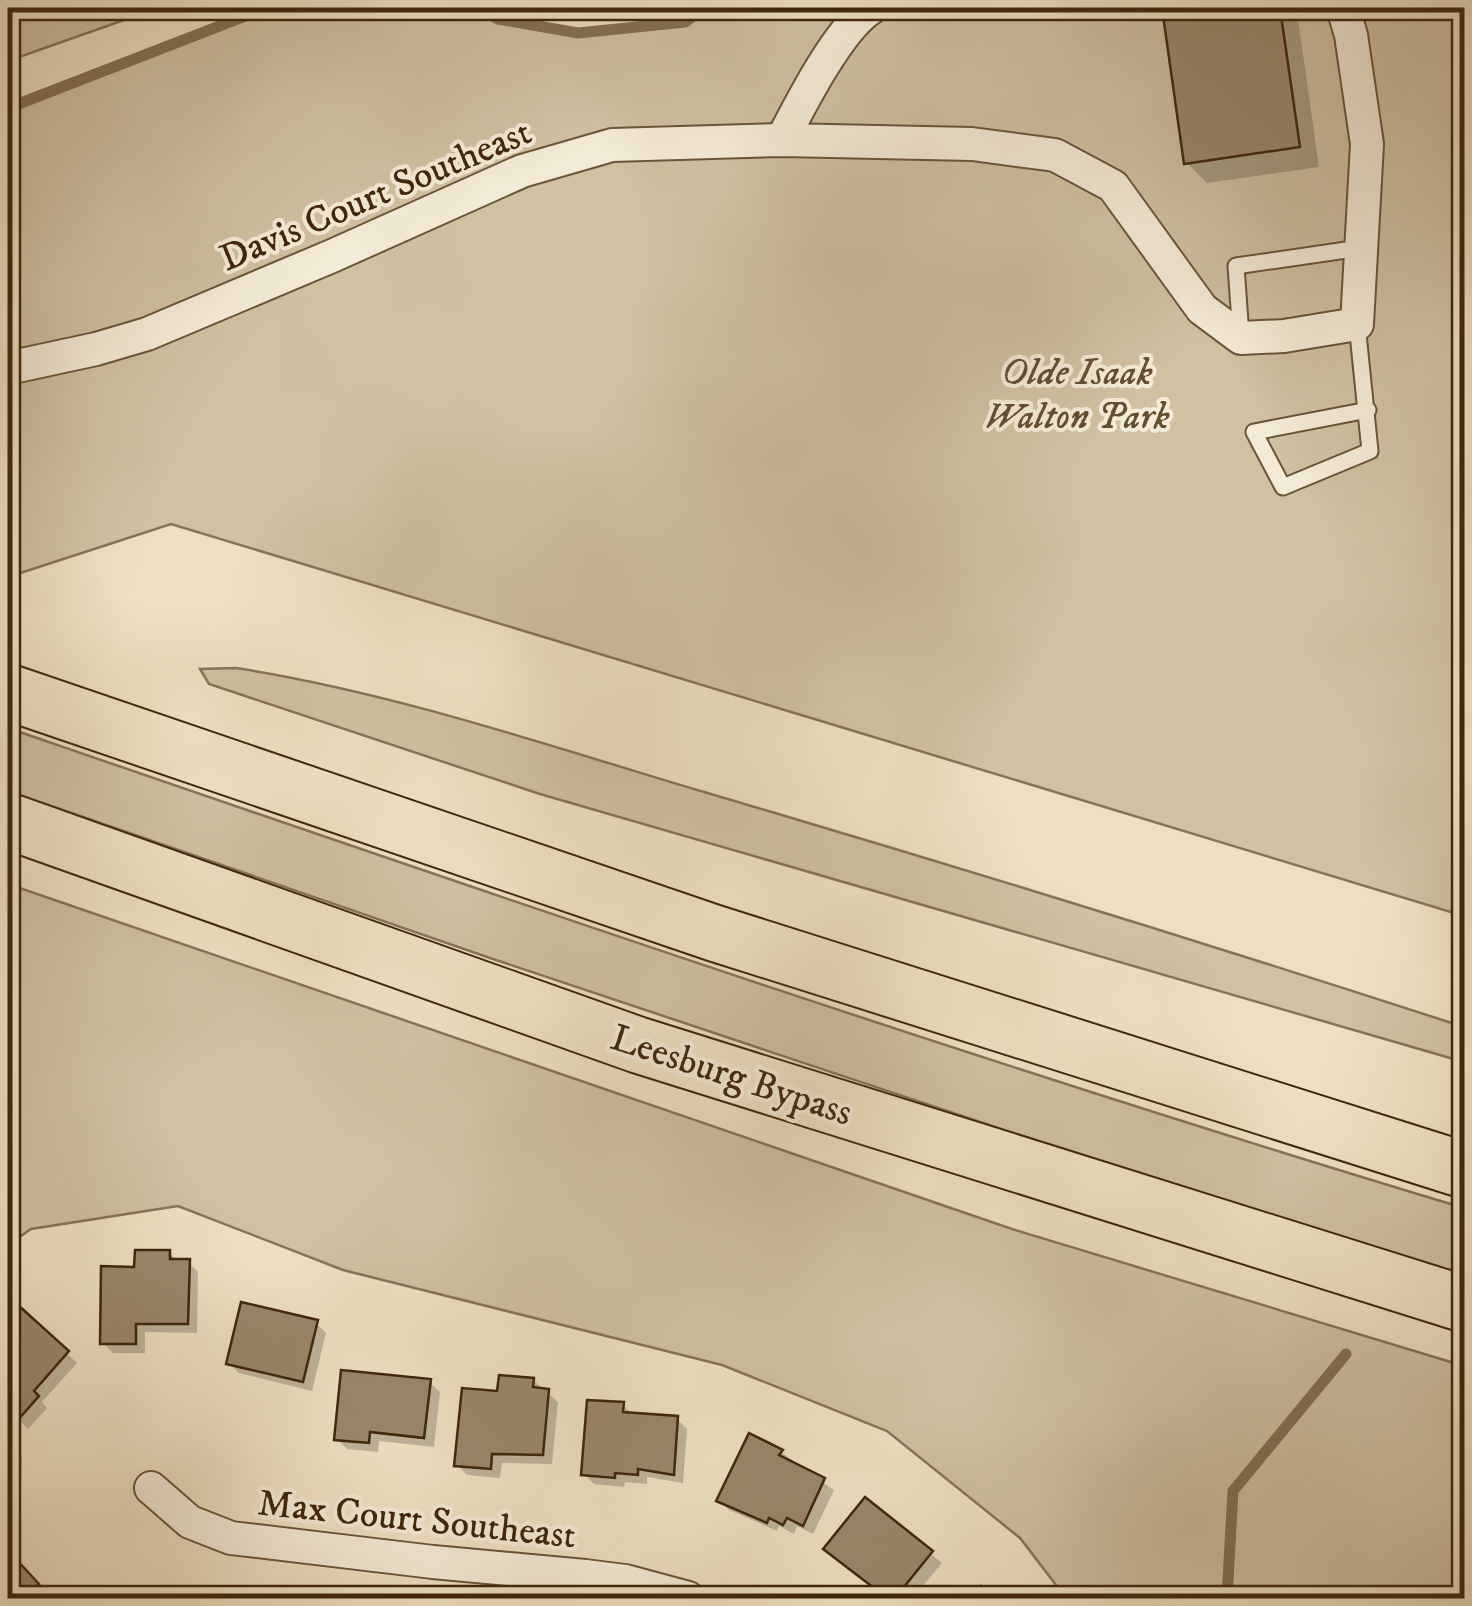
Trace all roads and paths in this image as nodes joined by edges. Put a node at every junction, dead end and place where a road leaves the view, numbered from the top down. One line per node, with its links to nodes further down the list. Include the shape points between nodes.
1 (871, 8): 3 (street, via 817,75)
2 (1342, 8): 4 (street, via 1367,144)
3 (782, 140): 6 (street, Davis Court Southeast, via 972,144 1055,155 1113,186 1202,309); 7 (street, Davis Court Southeast, via 612,145 522,171 147,334)
4 (1360, 248): 5 (street); 6 (lane, via 1236,266)
5 (1357, 324): 6 (street); 8 (lane)
6 (1241, 338)
7 (8, 368)
8 (1368, 410): 8 (lane, via 1370,451 1283,487 1254,432)
9 (8, 692): 11 (highway, via 714,934)
10 (8, 821): 12 (highway, Leesburg Bypass, via 638,1045)
11 (1464, 1170)
12 (1464, 1304)
13 (151, 1488): 14 (street, Max Court Southeast, via 190,1522 232,1538 626,1581)
14 (688, 1598)

